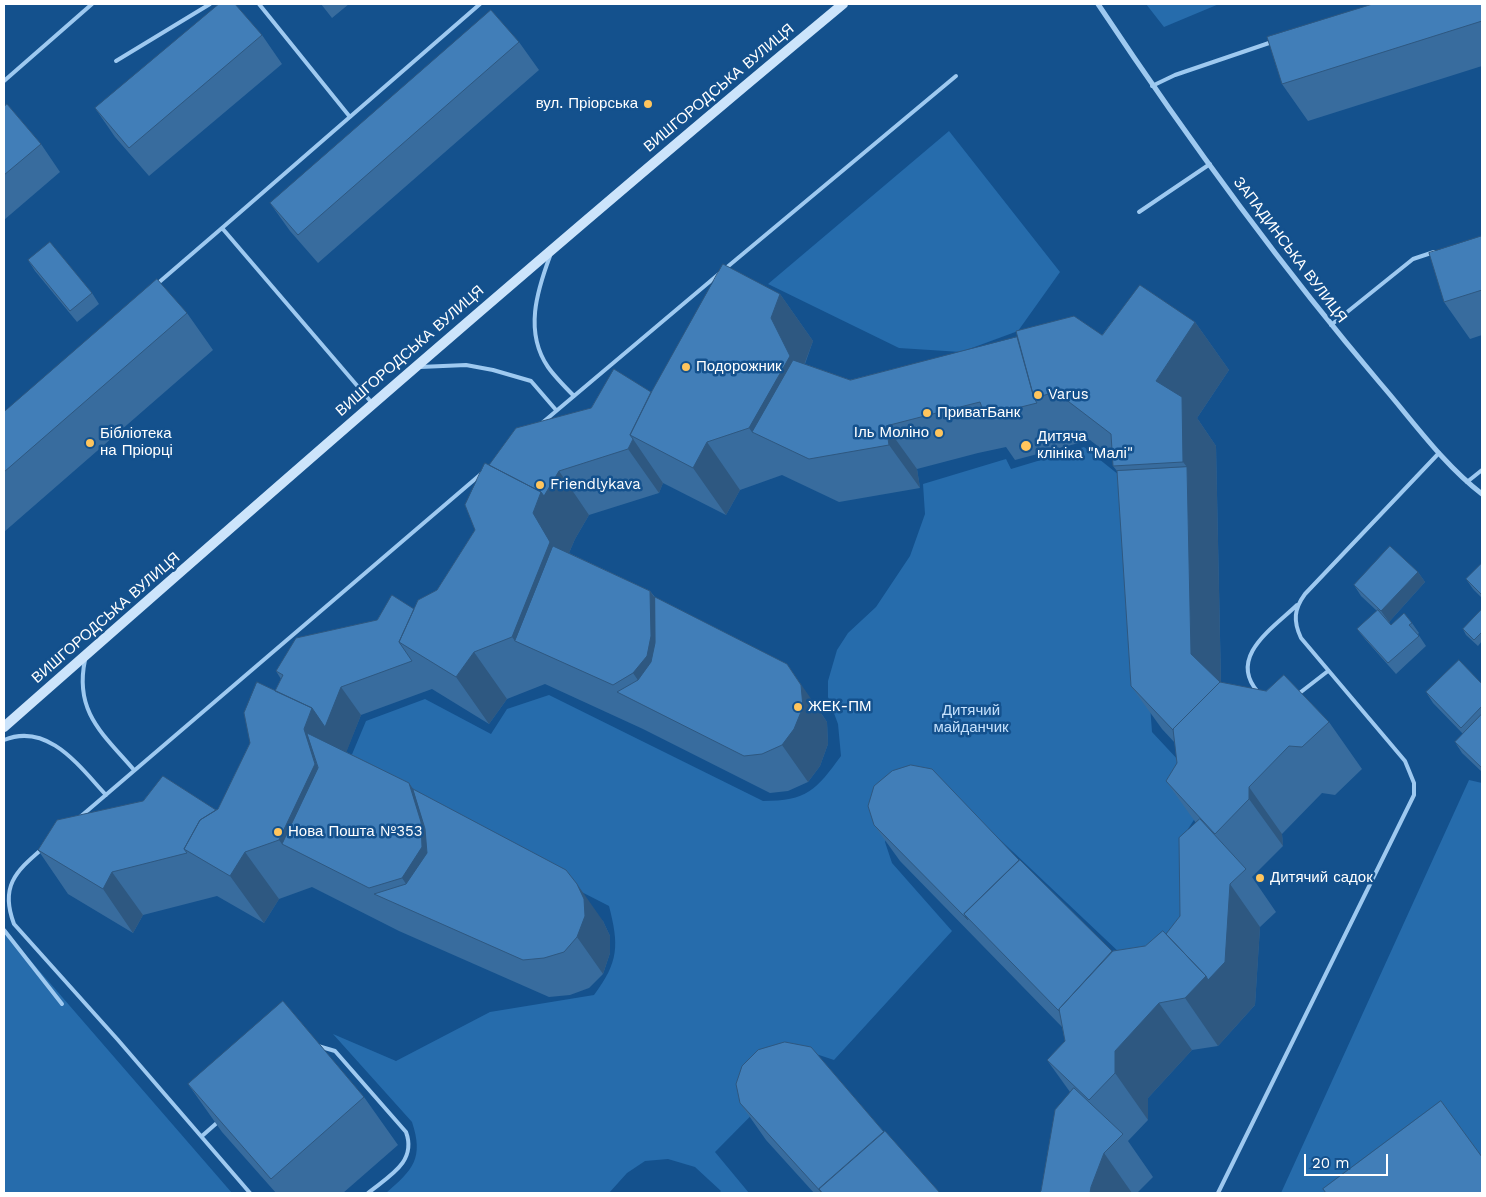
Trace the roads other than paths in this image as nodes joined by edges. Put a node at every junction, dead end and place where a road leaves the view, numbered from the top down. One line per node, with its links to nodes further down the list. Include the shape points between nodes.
1 (92, 4): 10 (lane)
2 (210, 4): 8 (lane)
3 (259, 4): 12 (lane)
4 (480, 4): 12 (lane)
5 (843, 4): 16 (main road, ВИШГОРОДСЬКА ВУЛИЦЯ)
6 (1098, 4): 11 (street, ЗАПАДИНСЬКА ВУЛИЦЯ)
7 (1279, 39): 11 (lane)
8 (116, 61)
9 (956, 76): 21 (lane)
10 (4, 81)
11 (1152, 86): 13 (street, ЗАПАДИНСЬКА ВУЛИЦЯ)
12 (350, 117): 15 (lane)
13 (1210, 164): 14 (lane); 19 (street, ЗАПАДИНСЬКА ВУЛИЦЯ)
14 (1139, 212)
15 (222, 228): 18 (lane); 22 (lane)
16 (554, 247): 20 (main road, ВИШГОРОДСЬКА ВУЛИЦЯ); 21 (lane, via 537,290 536,338 548,367)
17 (1439, 251): 19 (lane, via 1412,258)
18 (154, 286)
19 (1331, 325): 25 (street, ЗАПАДИНСЬКА ВУЛИЦЯ)
20 (413, 368): 22 (main road, ВИШГОРОДСЬКА ВУЛИЦЯ); 23 (lane, via 466,365 531,381)
21 (574, 396): 23 (lane)
22 (372, 403): 31 (main road, ВИШГОРОДСЬКА ВУЛИЦЯ)
23 (556, 410): 24 (lane)
24 (534, 430)
25 (1439, 453): 28 (street, ЗАПАДИНСЬКА ВУЛИЦЯ); 30 (lane)
26 (488, 468): 37 (lane)
27 (1482, 470): 28 (lane)
28 (1468, 482): 29 (street, ЗАПАДИНСЬКА ВУЛИЦЯ)
29 (1482, 494)
30 (1297, 605): 32 (lane, via 1296,628); 33 (lane, via 1256,644 1250,655 1246,668 1250,682)
31 (86, 655): 35 (main road, ВИШГОРОДСЬКА ВУЛИЦЯ); 37 (lane, via 81,679 83,700 97,725)
32 (1328, 671): 34 (lane); 48 (lane, via 1405,760 1414,783 1414,795)
33 (1266, 696)
34 (1293, 696)
35 (4, 727)
36 (4, 740): 38 (lane, via 18,734 53,743 73,758)
37 (134, 770): 38 (lane)
38 (106, 795): 39 (lane)
39 (76, 820)
40 (46, 846): 45 (lane, via 18,870 9,888 6,907 14,924)
41 (4, 930): 42 (lane)
42 (62, 1004)
43 (312, 1046): 47 (lane, via 324,1046 335,1051 406,1132 410,1143 408,1155)
44 (223, 1118): 45 (lane)
45 (202, 1136): 46 (lane)
46 (250, 1193)
47 (368, 1193)
48 (1218, 1193)

